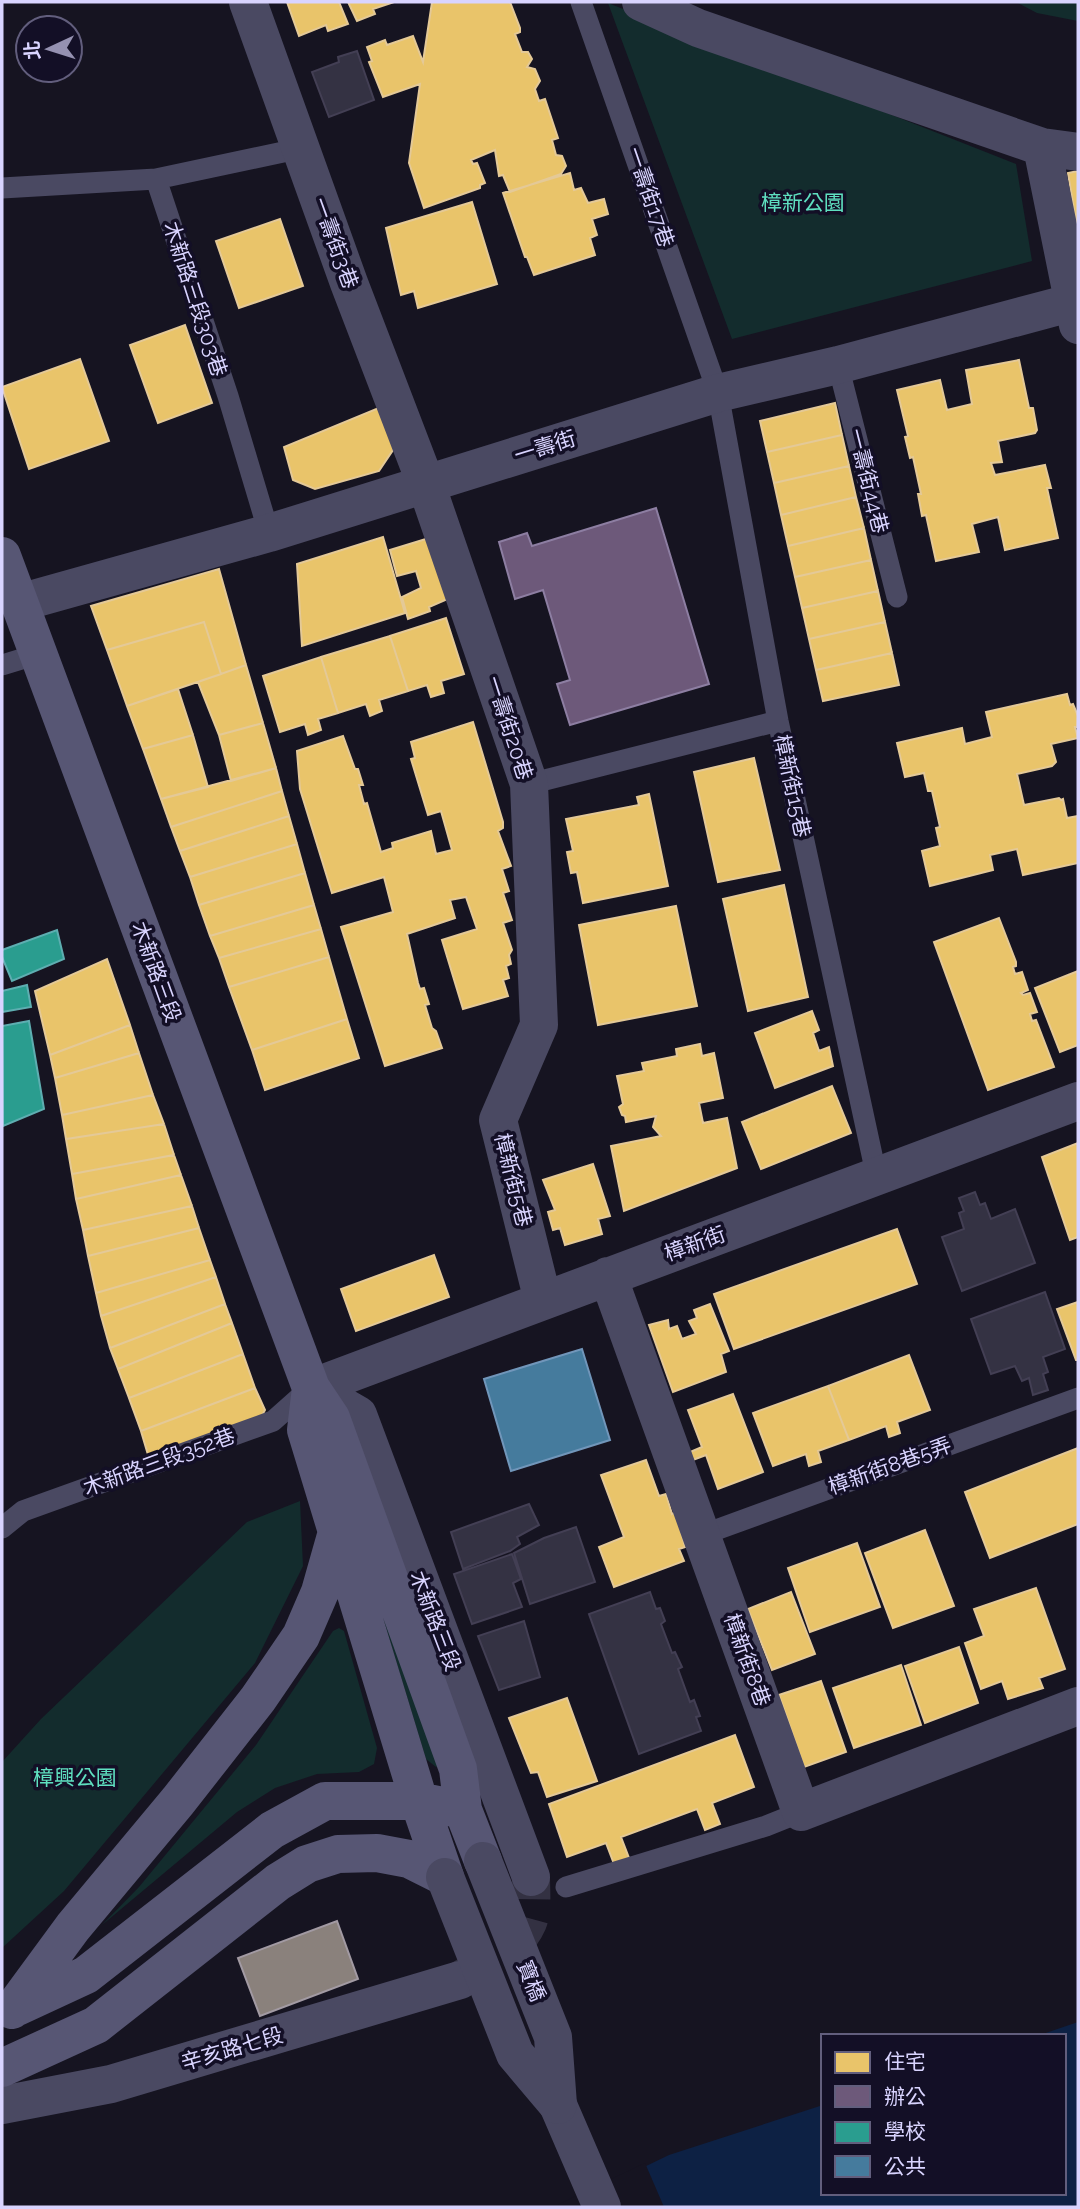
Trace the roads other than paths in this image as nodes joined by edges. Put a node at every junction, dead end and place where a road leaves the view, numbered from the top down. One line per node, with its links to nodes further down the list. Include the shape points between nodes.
1 (248, 2): 4 (street, 一壽街3巷)
2 (581, 2): 10 (lane, 一壽街17巷)
3 (641, 2): 5 (street, via 698,28)
4 (302, 148): 6 (lane); 11 (street, 一壽街3巷)
5 (1060, 149): 8 (street)
6 (156, 178): 7 (lane); 12 (lane, 木新路三段303巷)
7 (2, 188)
8 (1076, 313): 9 (street, 一壽街)
9 (838, 365): 10 (street, 一壽街); 14 (lane, 一壽街44巷)
10 (718, 393): 11 (street, 一壽街); 18 (lane, 樟新街15巷)
11 (426, 484): 12 (street, 一壽街); 19 (street, 一壽街20巷)
12 (269, 534): 15 (street, 一壽街)
13 (2, 556): 15 (main road, 木新路三段)
14 (897, 597)
15 (19, 603): 16 (main road, 木新路三段)
16 (38, 654): 17 (lane); 25 (main road, 木新路三段)
17 (2, 666)
18 (778, 721): 19 (lane); 22 (lane, 樟新街15巷)
19 (528, 784): 20 (street, 一壽街20巷)
20 (539, 1025): 24 (street, 樟新街5巷, via 498,1120)
21 (1078, 1101): 22 (street, 樟新街)
22 (877, 1178): 23 (street, 樟新街)
23 (608, 1276): 24 (street, 樟新街); 29 (street, 樟新街8巷)
24 (542, 1301): 25 (street, 樟新街)
25 (311, 1388): 27 (lane, 木新路三段352巷, via 273,1421 23,1511); 28 (main road, 木新路三段, via 306,1430); 32 (main road, 木新路三段, via 331,1418 364,1508 458,1769); 36 (street, 木新路三段, via 358,1415)
26 (1078, 1398): 29 (lane, 樟新街8巷5弄)
27 (2, 1528)
28 (337, 1532): 31 (main road, 木新路三段); 38 (main road, via 320,1592 301,1636 258,1699)
29 (702, 1535): 33 (street, 樟新街8巷)
30 (1078, 1706): 33 (street)
31 (419, 1801): 32 (main road); 35 (main road, 木新路三段); 38 (main road, via 325,1801 272,1830 86,1975)
32 (463, 1810): 34 (main road, 木新路三段)
33 (801, 1812): 36 (lane)
34 (483, 1861): 41 (street, 寶橋, bridge, via 553,2036)
35 (445, 1877): 39 (main road, via 410,1859 377,1853 338,1854 307,1864 96,2025); 41 (street, 寶橋, bridge, via 515,2054)
36 (549, 1882)
37 (460, 1980): 40 (street, 辛亥路七段, via 111,2084)
38 (7, 2012)
39 (2, 2068)
40 (2, 2105)
41 (558, 2105): 42 (street, 寶橋)
42 (602, 2207)

